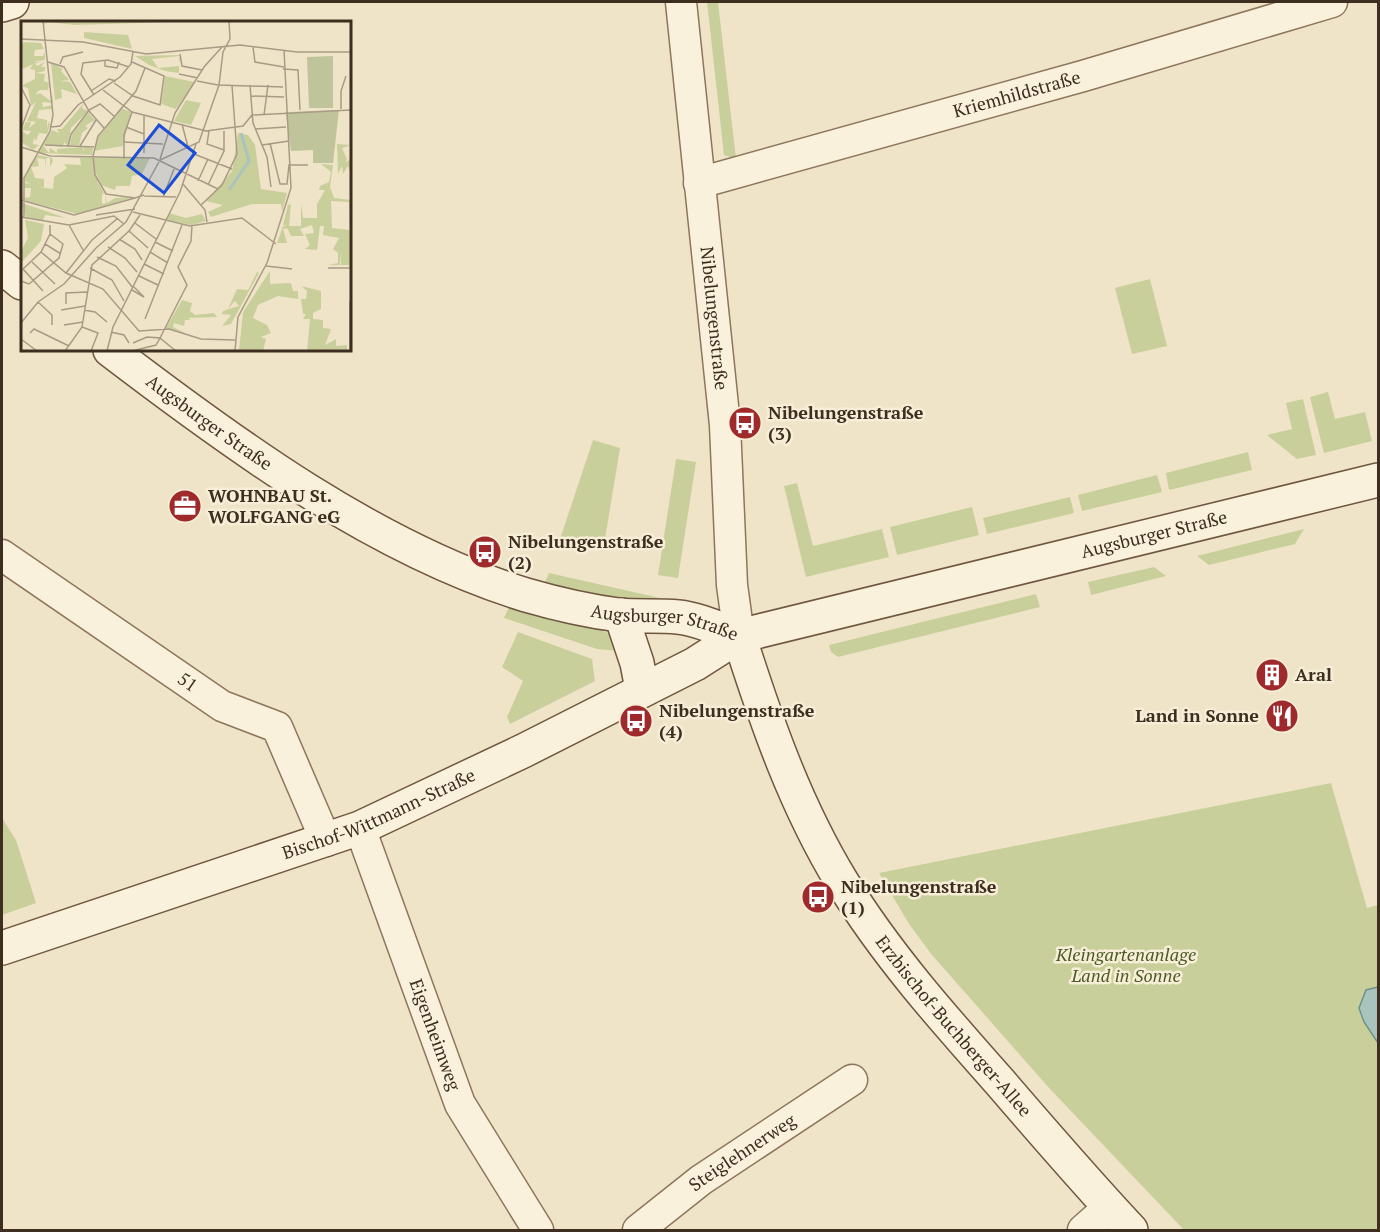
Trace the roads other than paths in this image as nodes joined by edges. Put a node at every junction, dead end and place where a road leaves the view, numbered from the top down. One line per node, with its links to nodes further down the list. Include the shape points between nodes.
1 (12, 2): 4 (street)
2 (681, 2): 5 (street, Nibelungenstraße)
3 (1332, 2): 5 (street, Kriemhildstraße)
4 (2, 5)
5 (699, 183): 12 (street, Nibelungenstraße, via 728,460 732,585)
6 (2, 267): 7 (street)
7 (21, 282)
8 (111, 351): 11 (street, Augsburger Straße, via 201,420 297,485 421,552 523,594)
9 (1378, 480): 12 (street, Augsburger Straße)
10 (2, 555): 15 (street, 51, via 222,706 277,727)
11 (621, 615): 12 (street, Augsburger Straße, via 680,617); 13 (street)
12 (739, 636): 13 (street, Bischof-Wittmann-Straße, via 695,664); 18 (street, Erzbischof-Buchberger-Allee, via 790,779 842,882 937,1012)
13 (642, 689): 14 (street, Bischof-Wittmann-Straße)
14 (360, 828): 15 (street, Bischof-Wittmann-Straße); 19 (street, Eigenheimweg, via 460,1104)
15 (326, 841): 16 (street, Bischof-Wittmann-Straße)
16 (2, 948)
17 (852, 1080): 20 (street, Steiglehnerweg, via 701,1180)
18 (1109, 1207): 21 (street); 22 (street, Erzbischof-Buchberger-Allee)
19 (538, 1230)
20 (638, 1230)
21 (1083, 1230)
22 (1131, 1230)

